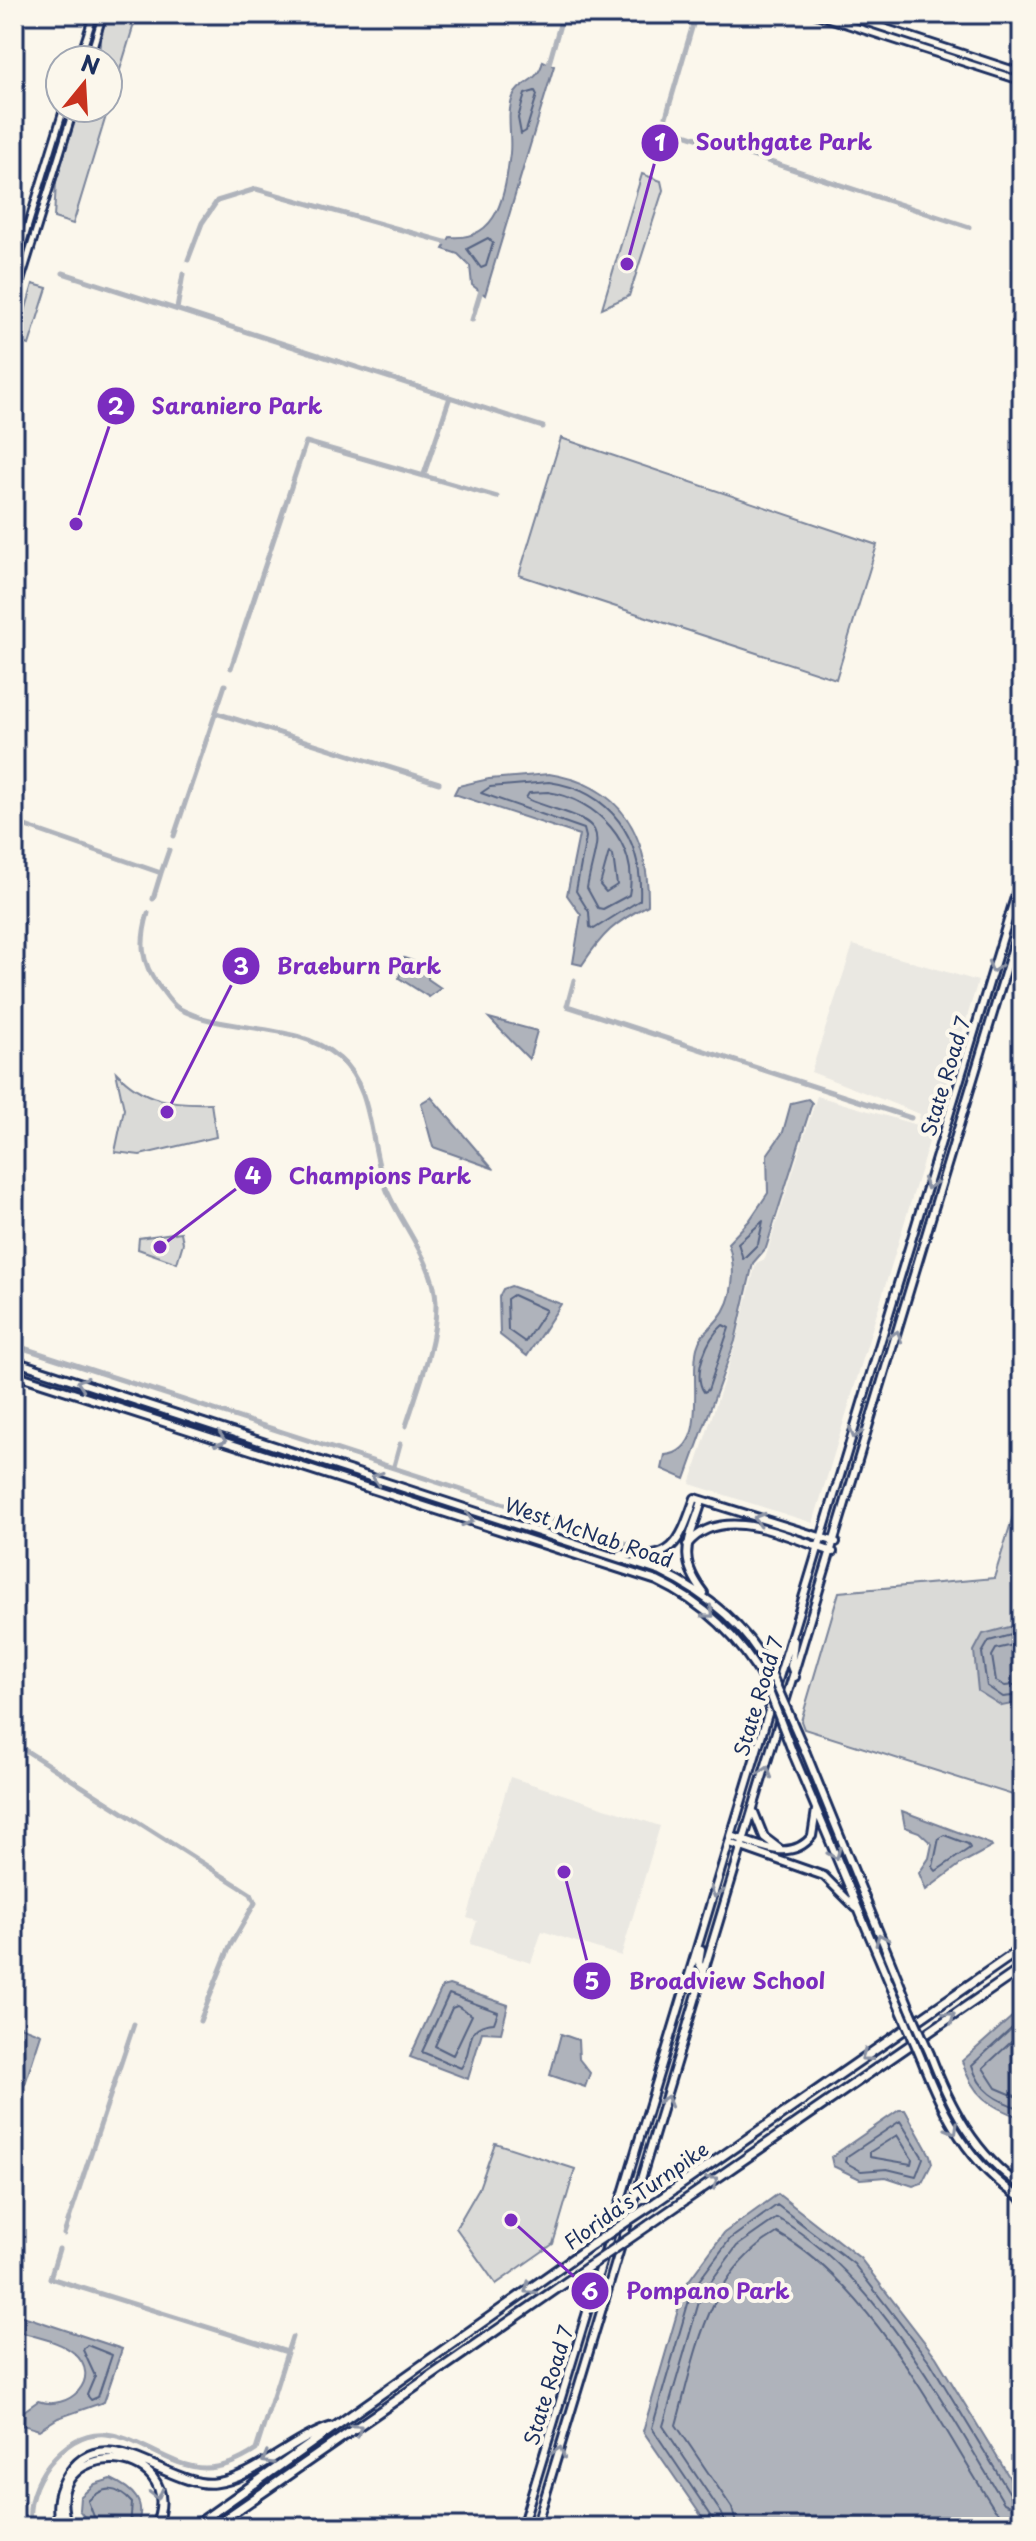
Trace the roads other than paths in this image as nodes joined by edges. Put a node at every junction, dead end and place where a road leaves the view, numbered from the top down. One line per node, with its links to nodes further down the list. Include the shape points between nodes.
1 (94, 14): 5 (main road)
2 (103, 14): 6 (main road)
3 (815, 14): 8 (main road)
4 (842, 14): 7 (main road)
5 (84, 44)
6 (94, 44)
7 (998, 65): 8 (main road); 9 (main road)
8 (996, 73): 10 (main road)
9 (1022, 73)
10 (1022, 81)
11 (59, 124): 13 (main road)
12 (69, 124): 14 (main road)
13 (14, 271)
14 (14, 302)
15 (1022, 874): 17 (main road, State Road 7)
16 (1022, 917): 18 (main road, State Road 7)
17 (1009, 919): 18 (main road, via 1006,942); 22 (main road, State Road 7, one-way to 22)
18 (1011, 954): 23 (main road, State Road 7, one-way to 18)
19 (14, 1361): 26 (main road, West McNab Road, one-way to 19)
20 (14, 1374): 31 (main road, West McNab Road, one-way to 31, bridge, via 677,1590 720,1622 753,1660)
21 (698, 1500): 22 (main road, one-way to 21); 24 (main road); 26 (main road, via 667,1551 649,1556)
22 (823, 1538): 23 (main road); 25 (main road, State Road 7)
23 (836, 1542): 27 (main road, State Road 7)
24 (687, 1545): 25 (main road, via 707,1526 722,1522); 28 (main road, via 687,1567)
25 (820, 1548): 27 (main road); 29 (main road, State Road 7)
26 (606, 1552): 28 (main road, West McNab Road, via 661,1572)
27 (833, 1552): 30 (main road, State Road 7)
28 (708, 1599): 43 (main road, West McNab Road, one-way to 28, bridge, via 995,2165 943,2089 770,1671 744,1632)
29 (796, 1625): 30 (main road, via 791,1666); 33 (main road, State Road 7)
30 (795, 1677): 32 (main road, State Road 7, one-way to 30)
31 (816, 1807): 35 (main road, via 812,1836 800,1848); 36 (main road, West McNab Road, one-way to 36)
32 (754, 1812): 34 (main road, State Road 7); 35 (main road, via 764,1837)
33 (731, 1839): 34 (main road); 37 (main road, State Road 7, one-way to 37)
34 (744, 1844): 35 (main road); 36 (main road, via 824,1876); 41 (main road, State Road 7)
35 (784, 1851)
36 (860, 1914): 44 (main road, West McNab Road, one-way to 44, bridge, via 959,2140)
37 (704, 1930): 40 (main road, State Road 7); 41 (main road, via 699,1963)
38 (1022, 1948): 45 (highway, Florida's Turnpike, one-way to 45, bridge)
39 (1022, 1968): 46 (highway, Florida's Turnpike, one-way to 39, bridge)
40 (691, 1971): 42 (main road); 52 (main road, State Road 7)
41 (705, 1974): 42 (main road, State Road 7)
42 (697, 2001): 53 (main road, State Road 7, one-way to 42)
43 (1022, 2186)
44 (1022, 2199)
45 (337, 2426): 47 (highway, one-way to 47, via 309,2434 216,2483 198,2482 127,2454 97,2453 77,2464 62,2485 58,2512); 49 (highway, Florida's Turnpike)
46 (247, 2506): 50 (highway, Florida's Turnpike); 51 (highway)
47 (65, 2527): 48 (highway, one-way to 48, via 63,2501 71,2479 93,2461 114,2458 144,2469 157,2487)
48 (155, 2527)
49 (193, 2527)
50 (213, 2527)
51 (224, 2527)
52 (522, 2527)
53 (536, 2527)

